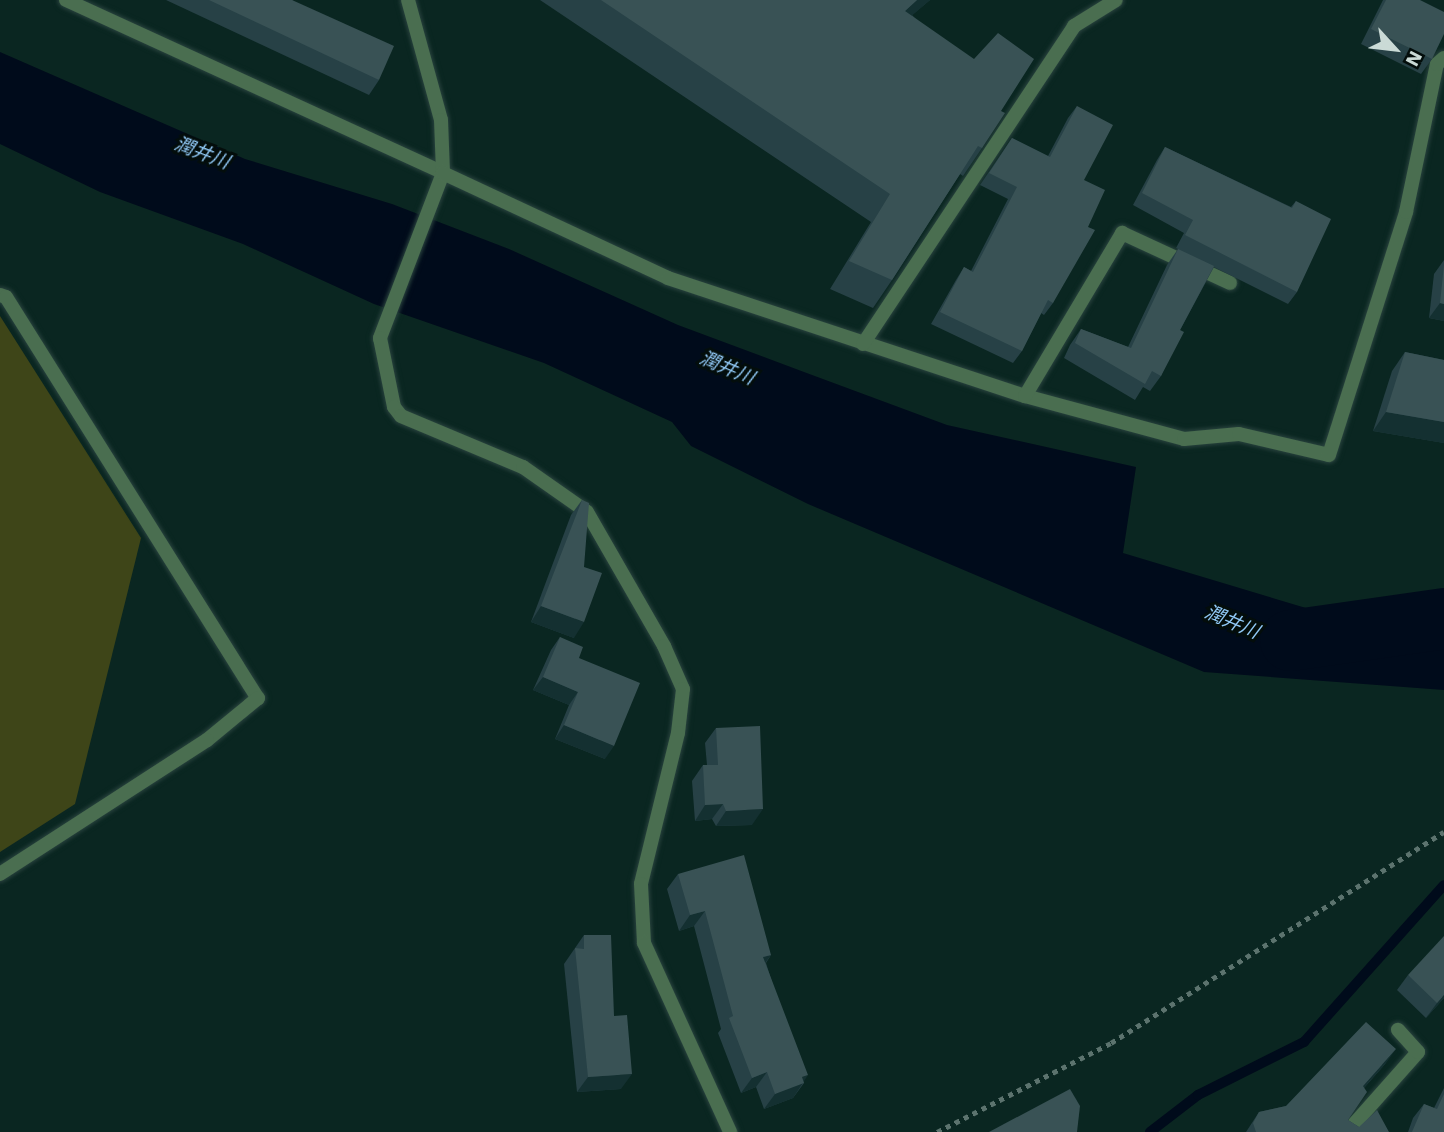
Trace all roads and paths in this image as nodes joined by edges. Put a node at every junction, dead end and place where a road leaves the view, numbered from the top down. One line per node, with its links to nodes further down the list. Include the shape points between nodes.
1 (66, 0): 5 (street)
2 (408, 0): 5 (street, via 441,120)
3 (1116, 0): 8 (street, via 1074,26)
4 (1444, 58): 9 (street, via 1437,64 1406,212 1329,455 1239,434 1184,439)
5 (443, 173): 8 (street, via 668,278); 13 (street, via 380,338 394,407 401,416 523,467 587,512 669,657 683,689 678,733 641,884 644,943)
6 (1230, 283): 9 (street, via 1122,233)
7 (0, 295): 11 (street, via 14,309 258,698 207,740)
8 (863, 344): 9 (street)
9 (1025, 396)
10 (1444, 832): 14 (path, via 1111,1043)
11 (0, 874)
12 (1398, 1030): 15 (street, via 1418,1052)
13 (730, 1132)
14 (937, 1132)
15 (1347, 1132)

